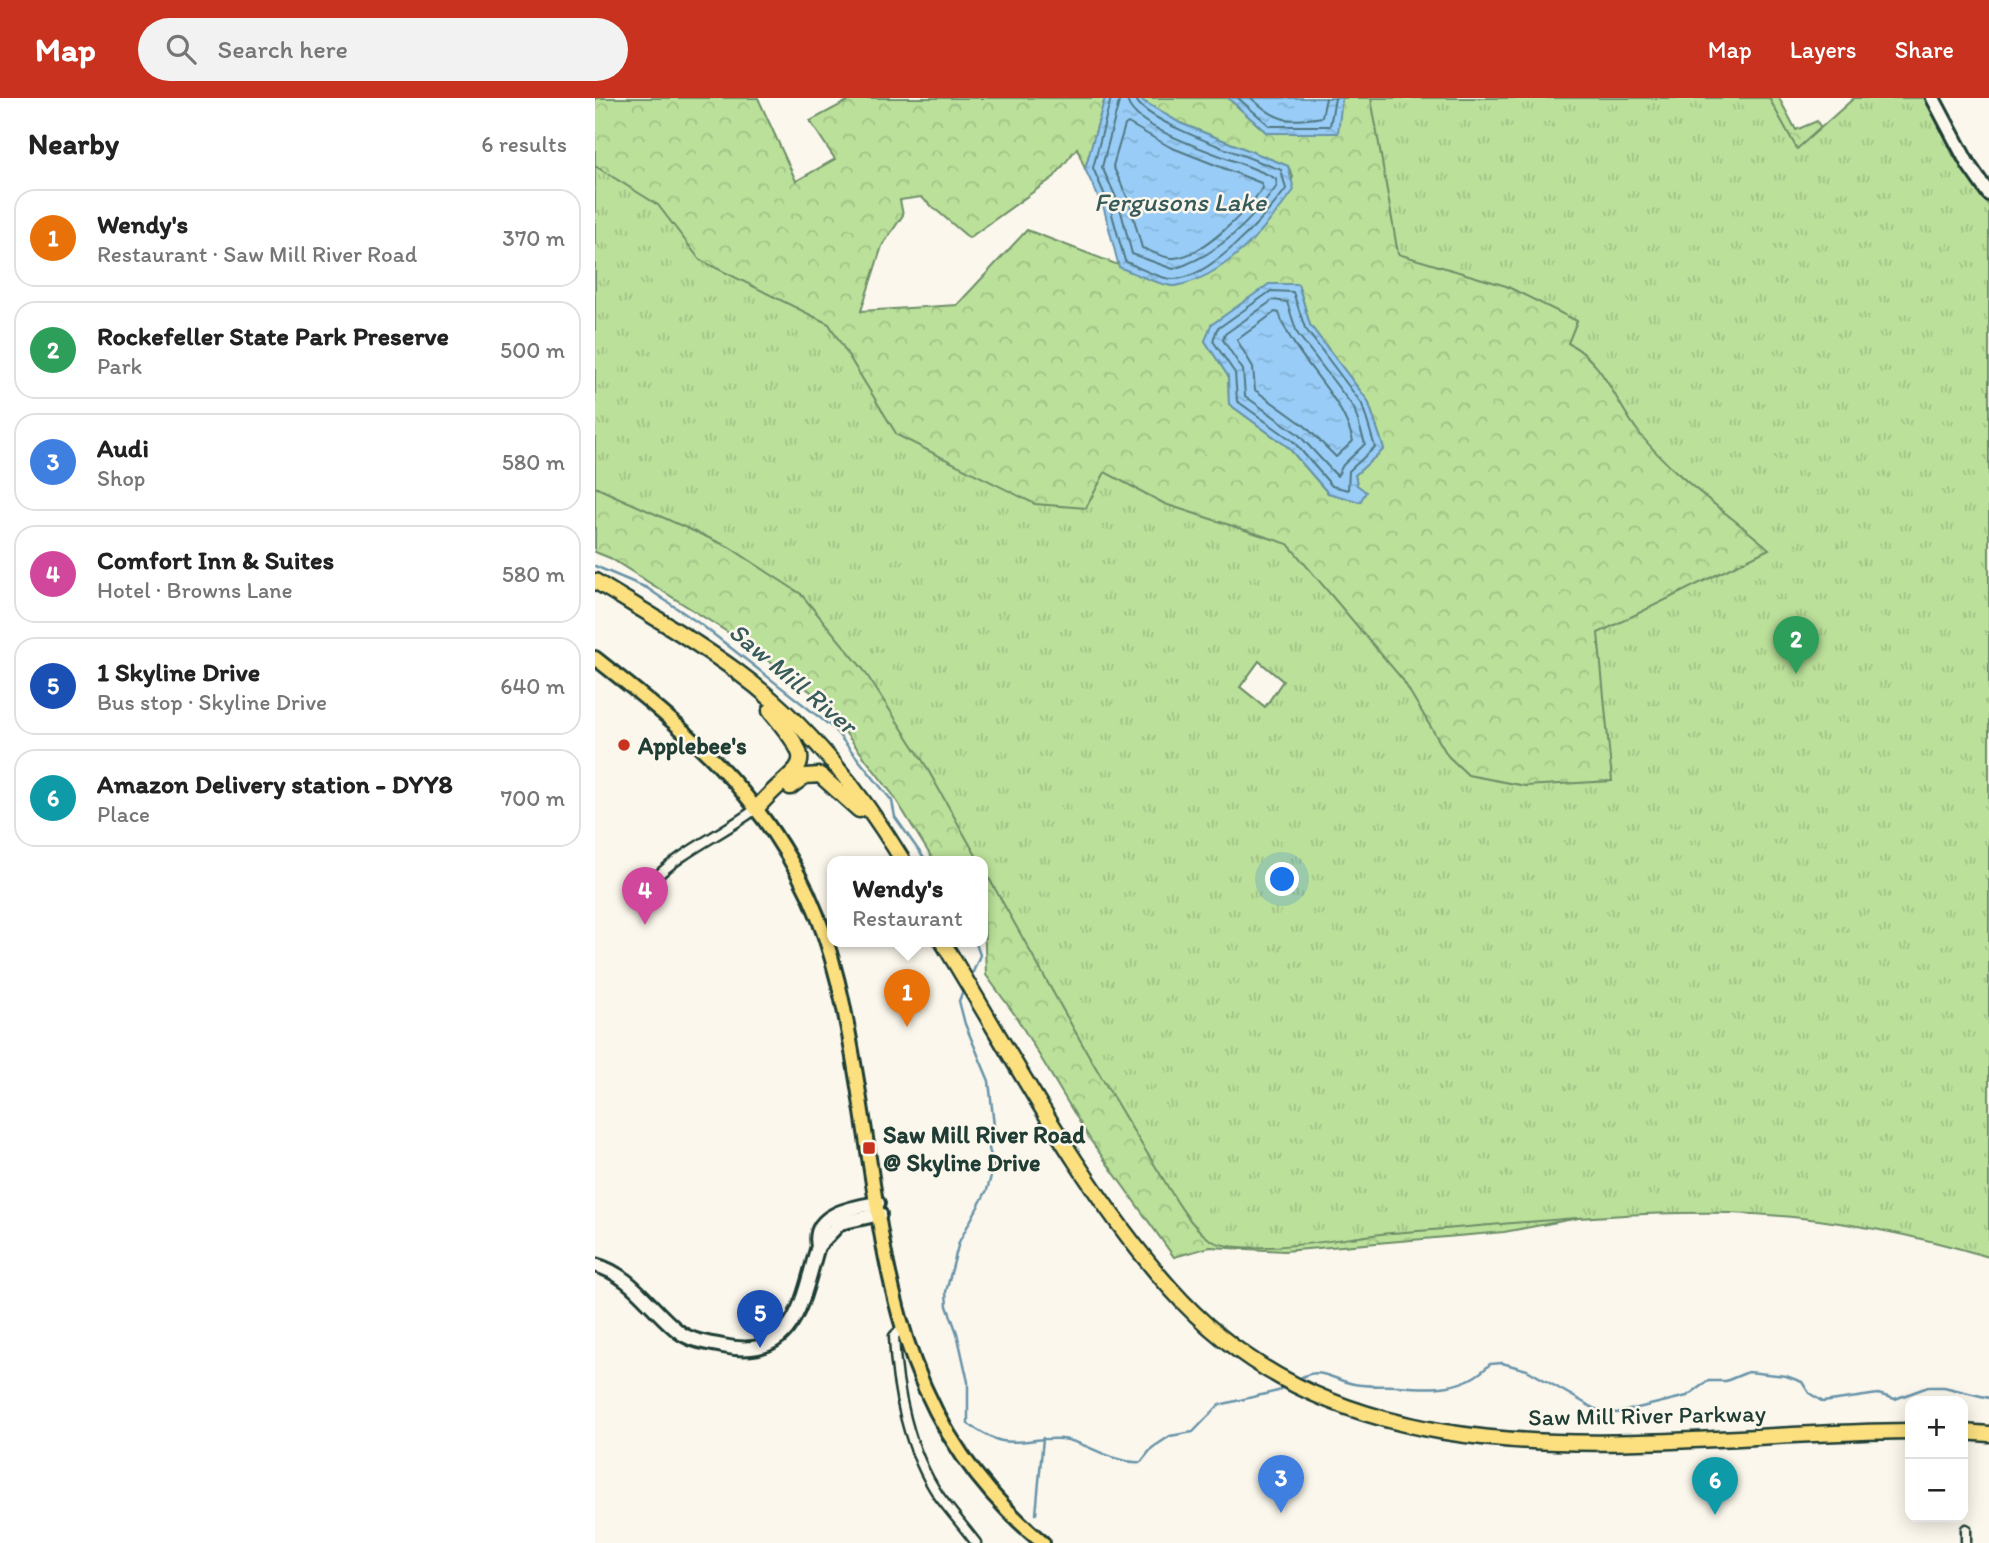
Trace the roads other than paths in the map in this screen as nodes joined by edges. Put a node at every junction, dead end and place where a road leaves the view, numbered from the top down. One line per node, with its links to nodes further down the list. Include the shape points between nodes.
1 (1933, 98): 2 (street)
2 (1989, 194)
3 (595, 581): 10 (highway, via 714,655 777,705 850,782)
4 (595, 592): 6 (highway, via 708,662)
5 (595, 658): 7 (main road, via 698,742)
6 (770, 711): 7 (highway, via 798,745 802,761 797,772); 8 (highway, via 818,758)
7 (757, 808): 8 (highway, via 774,801 802,777 814,774 826,778); 11 (street, via 678,858); 12 (main road, via 799,876)
8 (859, 810): 9 (highway)
9 (890, 856)
10 (900, 856)
11 (651, 882)
12 (827, 942)
13 (829, 947): 17 (main road, via 844,1004)
14 (947, 947): 16 (highway, Saw Mill River Parkway)
15 (956, 947): 16 (highway, Saw Mill River Parkway)
16 (970, 978): 20 (highway, Saw Mill River Parkway, via 1091,1183 1137,1249 1210,1328 1252,1361)
17 (879, 1209): 18 (street, via 840,1223 818,1246 792,1325 772,1343 748,1350 685,1335 622,1276); 19 (main road)
18 (595, 1265)
19 (901, 1329): 28 (street, via 894,1336 895,1351 908,1423 939,1496); 29 (main road, via 920,1382 952,1443 993,1495)
20 (1295, 1381): 21 (highway, Saw Mill River Parkway, via 1401,1414 1533,1432 1639,1434); 24 (highway, Saw Mill River Parkway, via 1347,1409 1399,1423 1531,1441 1638,1443)
21 (1905, 1422)
22 (1968, 1423): 23 (highway)
23 (1989, 1424)
24 (1905, 1431)
25 (1968, 1432): 26 (highway)
26 (1989, 1434)
27 (1966, 1529): 30 (street)
28 (976, 1543)
29 (1043, 1543)
30 (1966, 1543)

